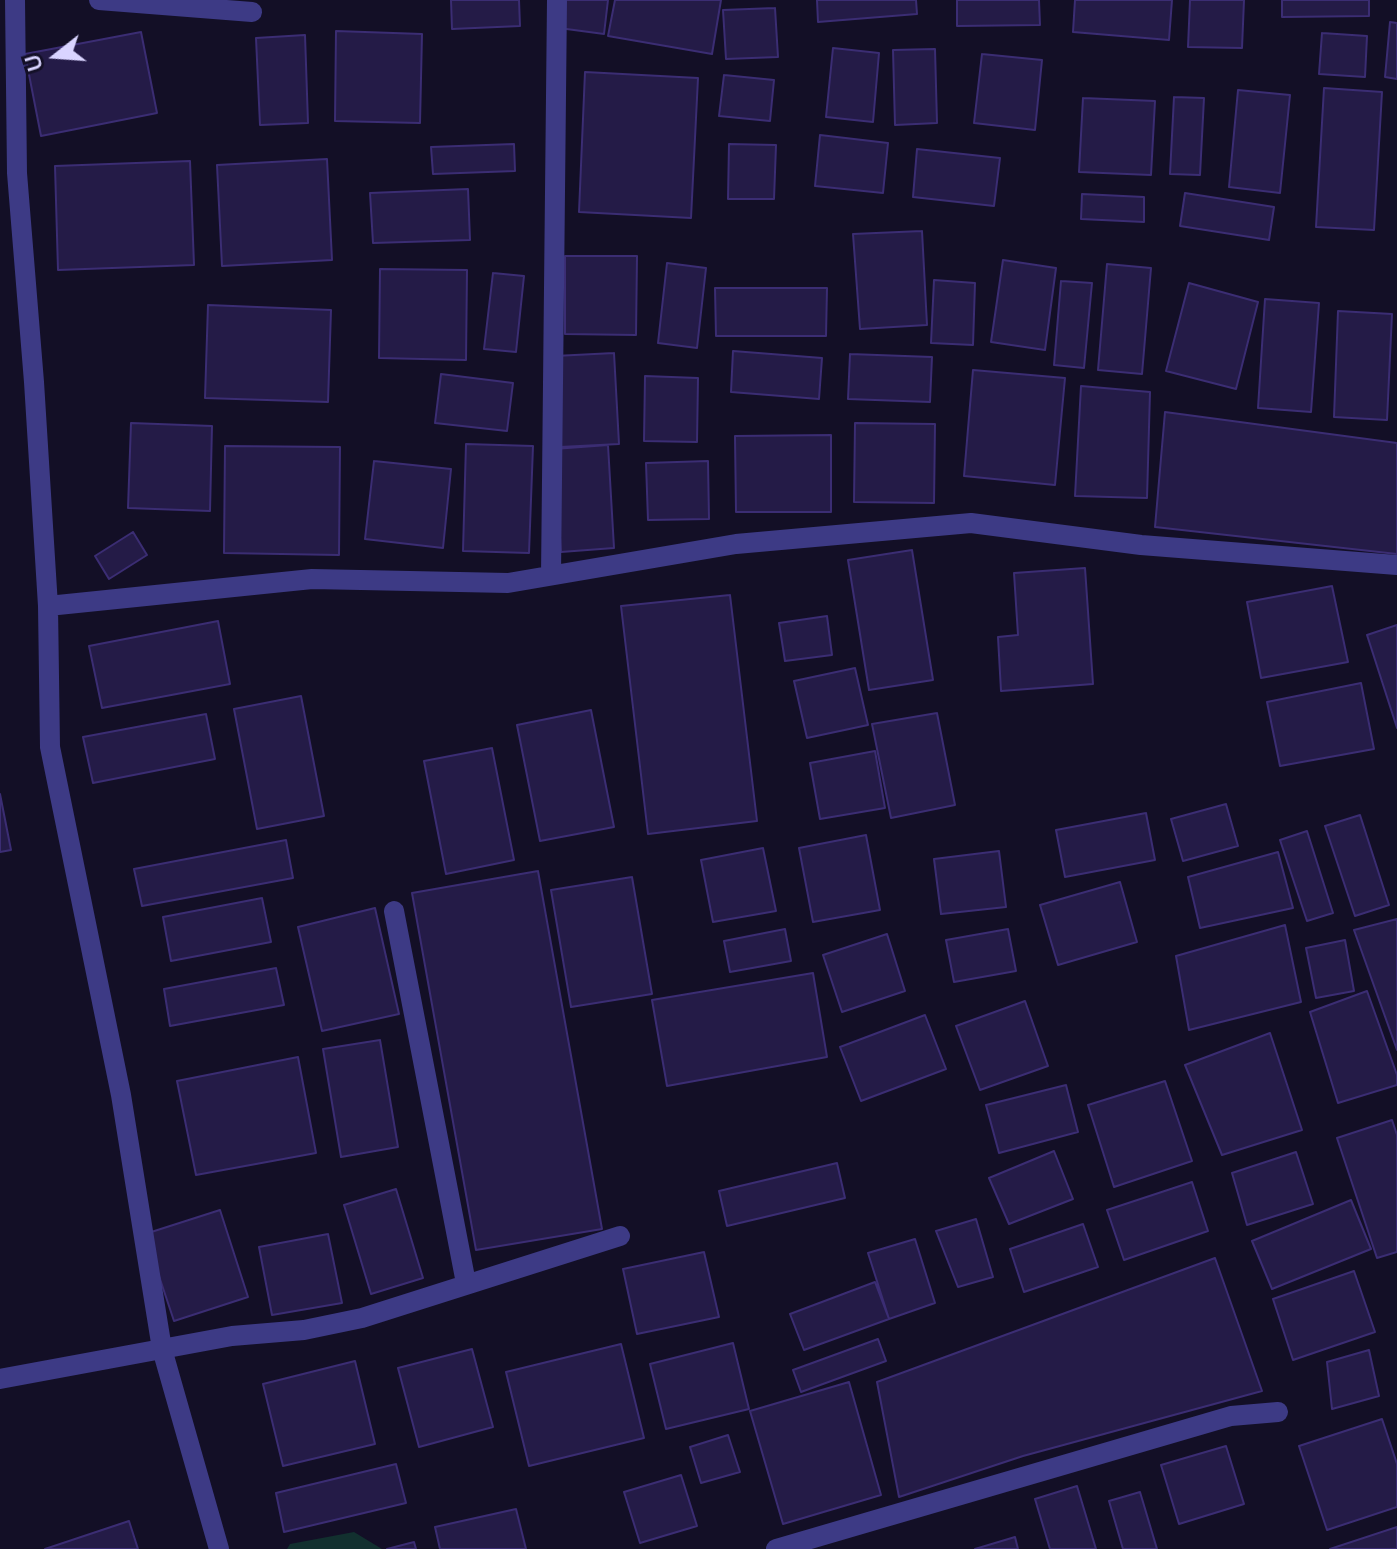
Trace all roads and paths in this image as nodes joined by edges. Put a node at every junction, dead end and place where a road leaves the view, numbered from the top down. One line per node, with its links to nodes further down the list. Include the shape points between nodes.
1 (15, 0): 5 (street)
2 (99, 0): 4 (street)
3 (557, 0): 7 (street)
4 (252, 12)
5 (8, 172): 8 (street, via 34,382)
6 (1397, 565): 7 (street, via 1141,545 971,523 736,544)
7 (551, 575): 8 (street, via 508,583 312,579)
8 (48, 606): 12 (street, via 50,747 121,1095)
9 (394, 911): 11 (street)
10 (620, 1236): 11 (street)
11 (466, 1283): 12 (street, via 362,1318)
12 (162, 1349): 13 (street); 15 (street)
13 (0, 1379)
14 (1278, 1412): 16 (street, via 1231,1416)
15 (219, 1549)
16 (776, 1549)

